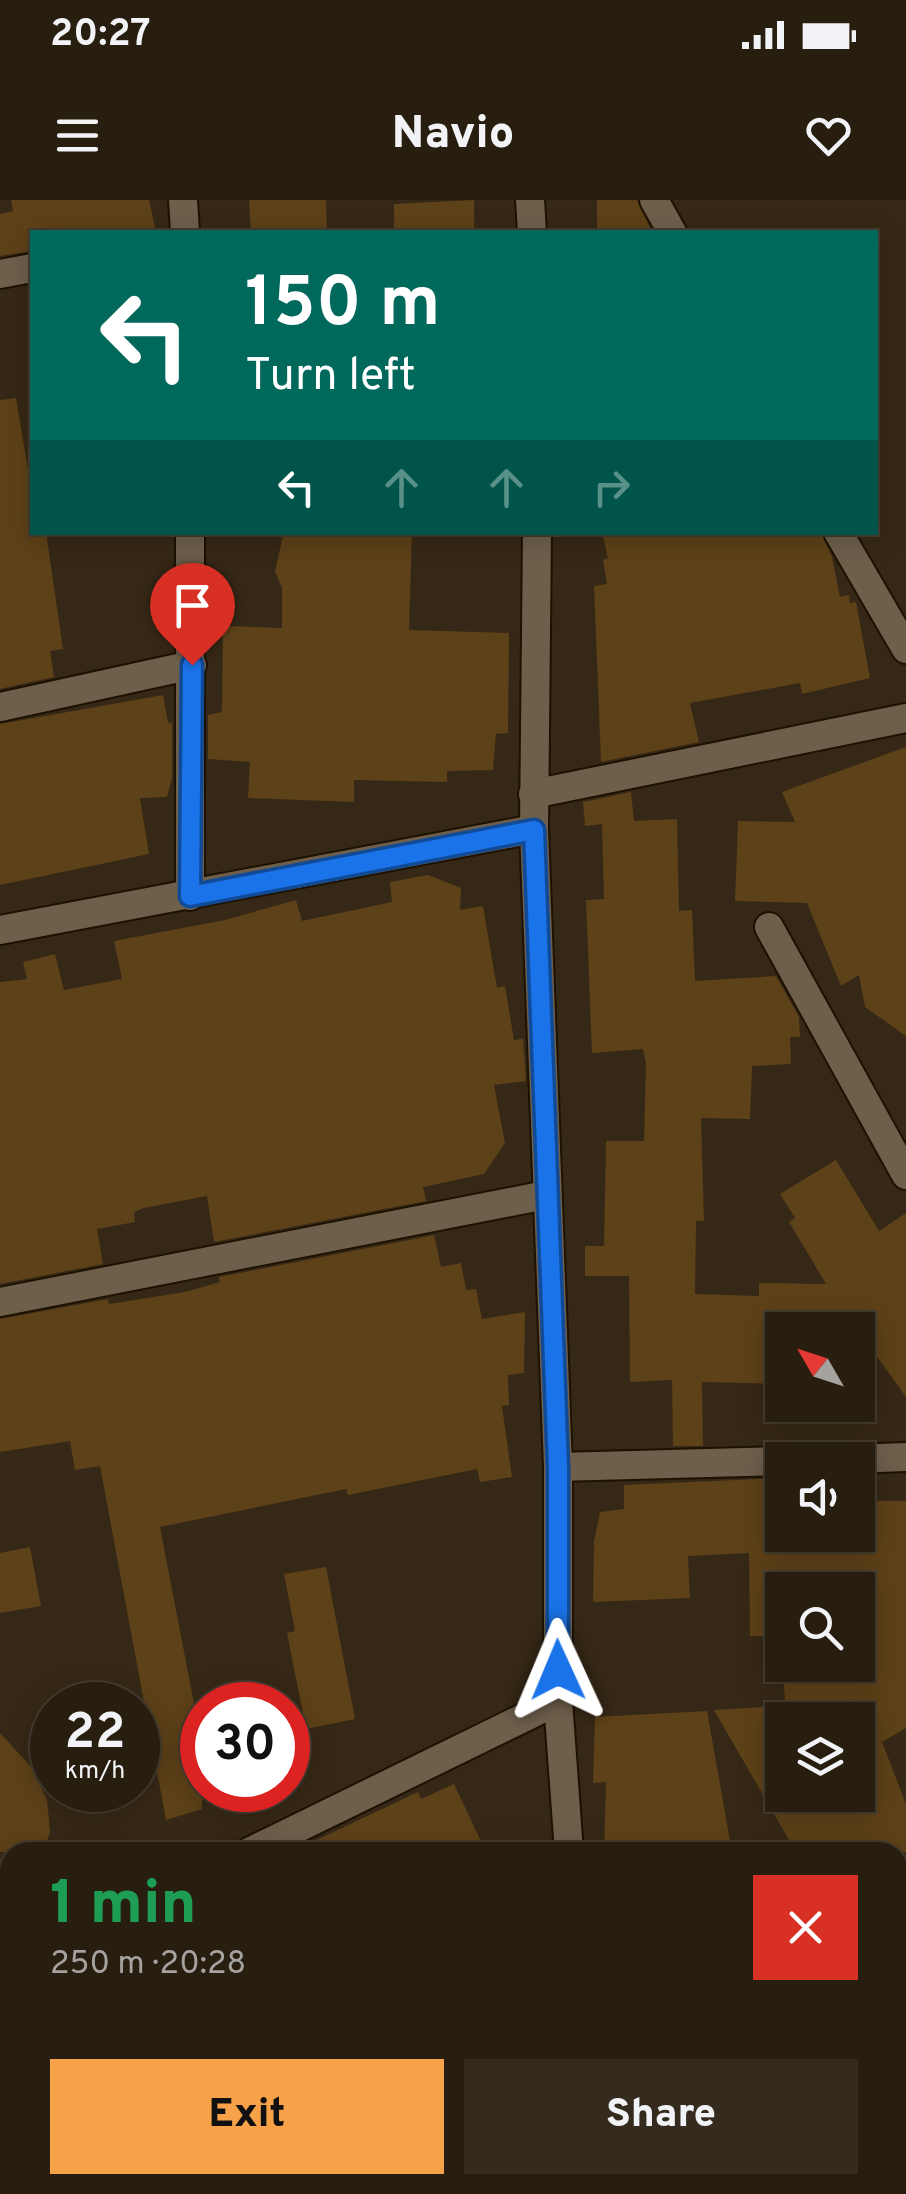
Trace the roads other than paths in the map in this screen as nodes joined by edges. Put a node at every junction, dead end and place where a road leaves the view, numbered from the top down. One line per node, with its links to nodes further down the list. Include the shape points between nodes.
1 (183, 200): 4 (street)
2 (530, 200): 5 (street)
3 (654, 200): 6 (street)
4 (185, 230)
5 (532, 230)
6 (671, 230)
7 (30, 268): 8 (street)
8 (0, 274)
9 (190, 535): 13 (street)
10 (536, 535): 16 (street)
11 (840, 535): 12 (street)
12 (906, 648)
13 (192, 665): 14 (street); 18 (street)
14 (0, 708)
15 (906, 718): 16 (street)
16 (534, 794): 17 (street)
17 (534, 830): 18 (street); 22 (street)
18 (190, 896): 20 (street)
19 (769, 926): 21 (street)
20 (0, 930)
21 (906, 1175)
22 (546, 1195): 23 (street); 27 (street)
23 (0, 1302)
24 (906, 1457): 25 (street)
25 (875, 1458)
26 (765, 1461): 27 (street)
27 (558, 1467): 28 (street)
28 (558, 1700): 29 (street); 30 (street)
29 (269, 1842)
30 (567, 1842)

